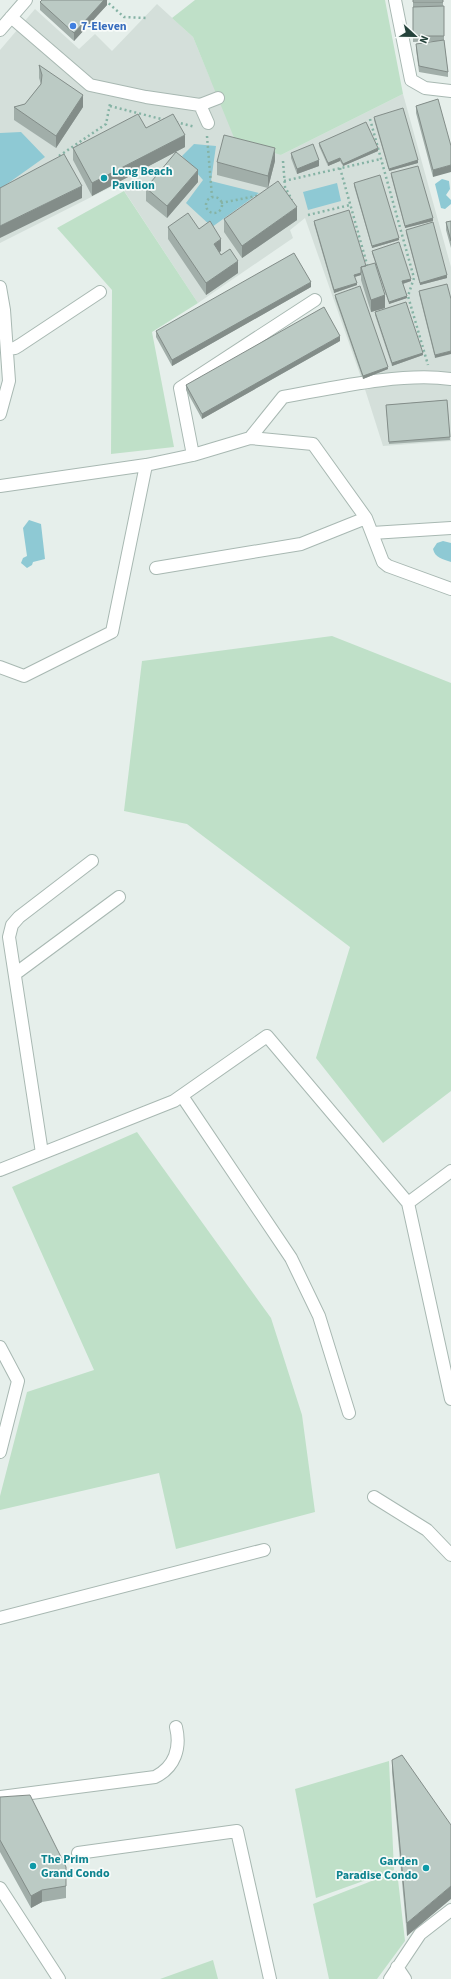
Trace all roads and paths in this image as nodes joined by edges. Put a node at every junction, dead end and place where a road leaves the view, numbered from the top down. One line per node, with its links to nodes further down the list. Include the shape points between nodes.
1 (26, 0): 4 (street)
2 (105, 0): 5 (path, via 124,17)
3 (394, 0): 8 (street, via 411,80 425,88)
4 (11, 17): 6 (street); 7 (street, via 90,85)
5 (147, 18)
6 (0, 30)
7 (113, 90): 10 (street); 11 (path)
8 (451, 91)
9 (218, 98): 10 (street)
10 (200, 105): 13 (street)
11 (110, 106): 13 (path); 15 (path, via 106,124)
12 (370, 119): 16 (path)
13 (204, 126)
14 (206, 142): 23 (path)
15 (59, 156)
16 (382, 159): 18 (path); 33 (path, via 414,278 408,296)
17 (283, 161): 19 (path)
18 (340, 168): 19 (path); 25 (path)
19 (284, 181): 20 (path)
20 (285, 187): 21 (path); 26 (path)
21 (278, 190)
22 (263, 194): 24 (path)
23 (212, 197): 24 (path, via 218,198); 24 (path, via 207,200 207,211 218,212)
24 (221, 203)
25 (350, 204): 27 (path); 28 (path)
26 (295, 206)
27 (308, 215)
28 (369, 270)
29 (0, 287): 32 (street)
30 (100, 292): 32 (street, via 20,345)
31 (315, 300): 37 (street, via 180,388)
32 (7, 349): 35 (street, via 9,381)
33 (431, 376): 34 (street); 36 (street, via 363,383 283,397)
34 (451, 379)
35 (0, 414)
36 (250, 438): 37 (street); 40 (street, via 313,444)
37 (193, 455): 38 (street)
38 (146, 464): 39 (street); 45 (street, via 112,632 24,676)
39 (0, 486)
40 (366, 518): 42 (street); 43 (street, via 301,544)
41 (451, 528): 42 (street)
42 (372, 532): 44 (street, via 383,562 388,566)
43 (156, 568)
44 (451, 589)
45 (0, 667)
46 (92, 861): 48 (street, via 19,917 12,926 9,937)
47 (119, 897): 48 (street)
48 (15, 974): 50 (street)
49 (182, 1096): 50 (street); 53 (street, via 267,1036); 56 (street, via 291,1258 319,1316)
50 (42, 1153): 51 (street)
51 (0, 1170)
52 (451, 1170): 53 (street)
53 (408, 1203): 55 (street)
54 (0, 1347): 57 (street, via 18,1381)
55 (451, 1399)
56 (349, 1414)
57 (3, 1431): 58 (street)
58 (0, 1452)
59 (374, 1498): 60 (street)
60 (446, 1542): 62 (street)
61 (264, 1550): 63 (street)
62 (451, 1555)
63 (0, 1618)
64 (176, 1727): 65 (street, via 179,1738 176,1753 168,1768 155,1777)
65 (0, 1797)
66 (78, 1854): 71 (street, via 237,1831)
67 (0, 1888): 70 (street)
68 (451, 1910): 69 (street, via 420,1934)
69 (397, 1967): 72 (street); 73 (street)
70 (59, 1979)
71 (270, 1979)
72 (390, 1979)
73 (406, 1979)

